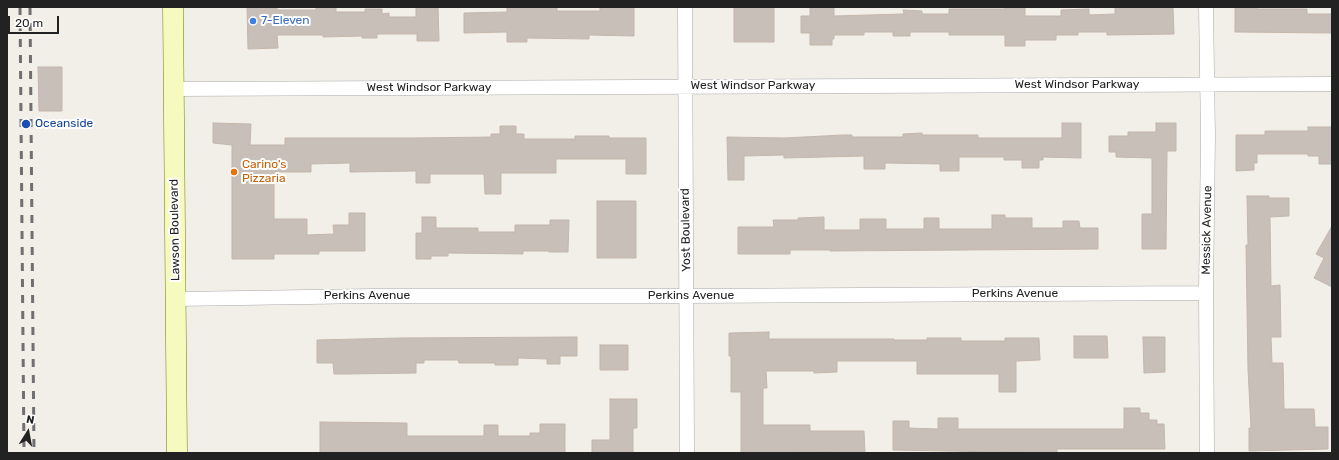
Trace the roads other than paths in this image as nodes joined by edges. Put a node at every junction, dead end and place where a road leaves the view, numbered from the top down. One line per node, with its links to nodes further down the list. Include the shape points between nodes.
1 (173, 7): 7 (main road, Lawson Boulevard)
2 (685, 7): 6 (street, Yost Boulevard)
3 (1206, 7): 4 (street, Messick Avenue)
4 (1206, 84): 5 (street, West Windsor Parkway); 6 (street, West Windsor Parkway); 8 (street, Messick Avenue)
5 (1332, 84)
6 (685, 86): 7 (street, West Windsor Parkway); 9 (street, Yost Boulevard)
7 (174, 89): 10 (main road, Lawson Boulevard)
8 (1206, 293): 9 (street, Perkins Avenue); 13 (street, Messick Avenue)
9 (687, 296): 10 (street, Perkins Avenue); 12 (street, Yost Boulevard)
10 (176, 299): 11 (main road, Lawson Boulevard)
11 (177, 453)
12 (688, 453)
13 (1207, 453)

